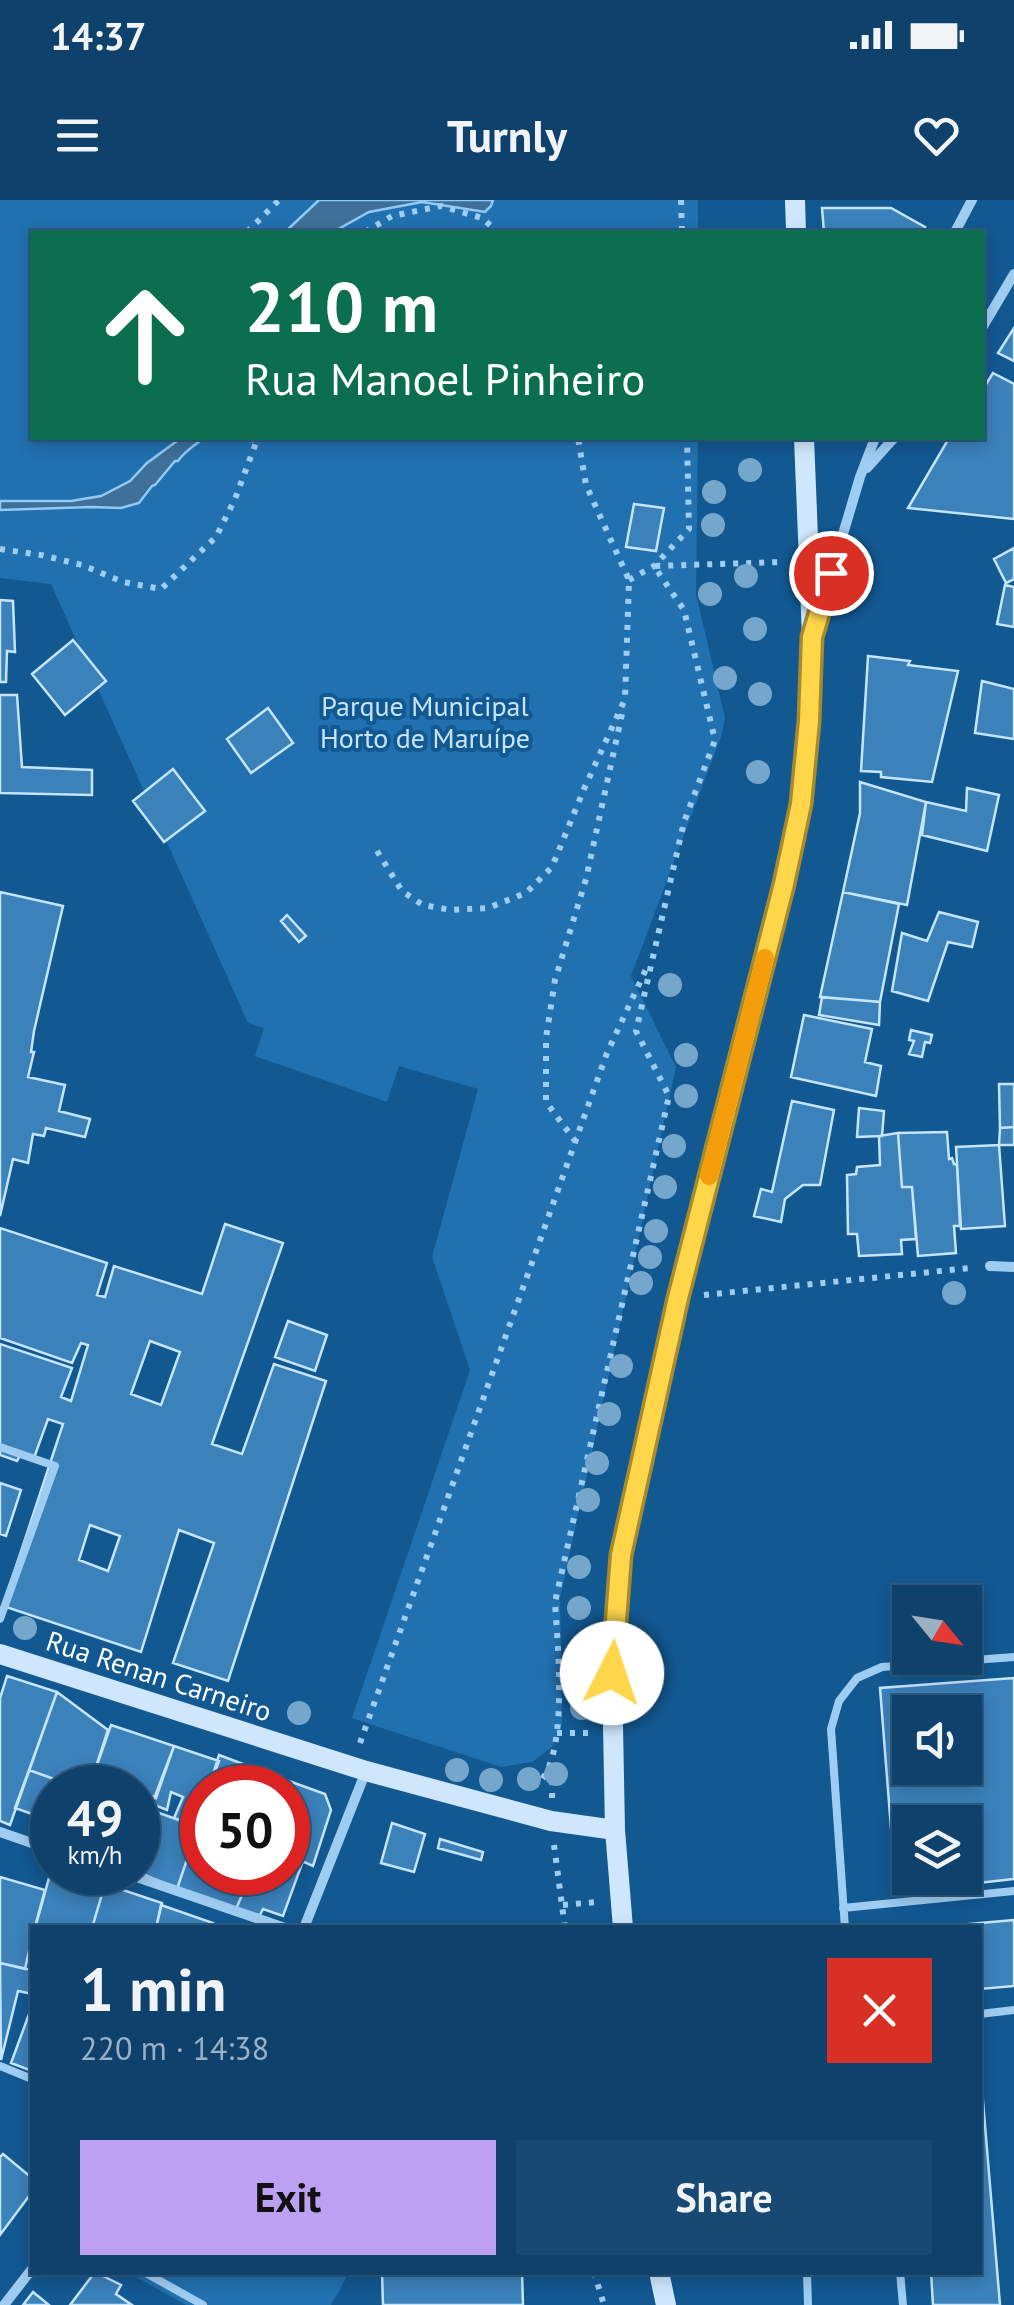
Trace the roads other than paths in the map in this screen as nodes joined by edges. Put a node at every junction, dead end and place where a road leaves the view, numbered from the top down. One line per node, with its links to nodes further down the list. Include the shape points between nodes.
1 (795, 200): 3 (main road)
2 (972, 200): 4 (street)
3 (796, 230)
4 (956, 230)
5 (1014, 274): 6 (street)
6 (985, 323)
7 (804, 440): 11 (main road)
8 (874, 440): 10 (street)
9 (892, 440): 10 (street)
10 (860, 477): 11 (street)
11 (812, 637): 19 (main road, via 809,721 788,868 678,1298 621,1555 612,1673)
12 (990, 1266): 13 (street)
13 (1014, 1267)
14 (0, 1447): 15 (lane, via 55,1466)
15 (0, 1619)
16 (0, 1654): 18 (main road, Rua Renan Carneiro)
17 (1014, 1658): 24 (lane, via 882,1667 857,1678 839,1701 831,1729)
18 (366, 1771): 19 (main road, Rua Renan Carneiro, via 551,1821); 26 (street)
19 (615, 1830): 27 (main road)
20 (0, 1832): 21 (street)
21 (30, 1842)
22 (160, 1885): 25 (street)
23 (1014, 1891): 24 (lane)
24 (843, 1908): 28 (lane)
25 (276, 1925)
26 (305, 1925)
27 (623, 1925)
28 (844, 1925)
29 (1014, 2010): 30 (lane)
30 (982, 2014)
31 (0, 2066): 32 (lane)
32 (30, 2078)
33 (30, 2272): 38 (street)
34 (149, 2275): 39 (lane)
35 (660, 2275): 40 (main road)
36 (806, 2275): 41 (lane)
37 (900, 2275): 42 (lane)
38 (4, 2305)
39 (203, 2305)
40 (666, 2305)
41 (808, 2305)
42 (904, 2305)

